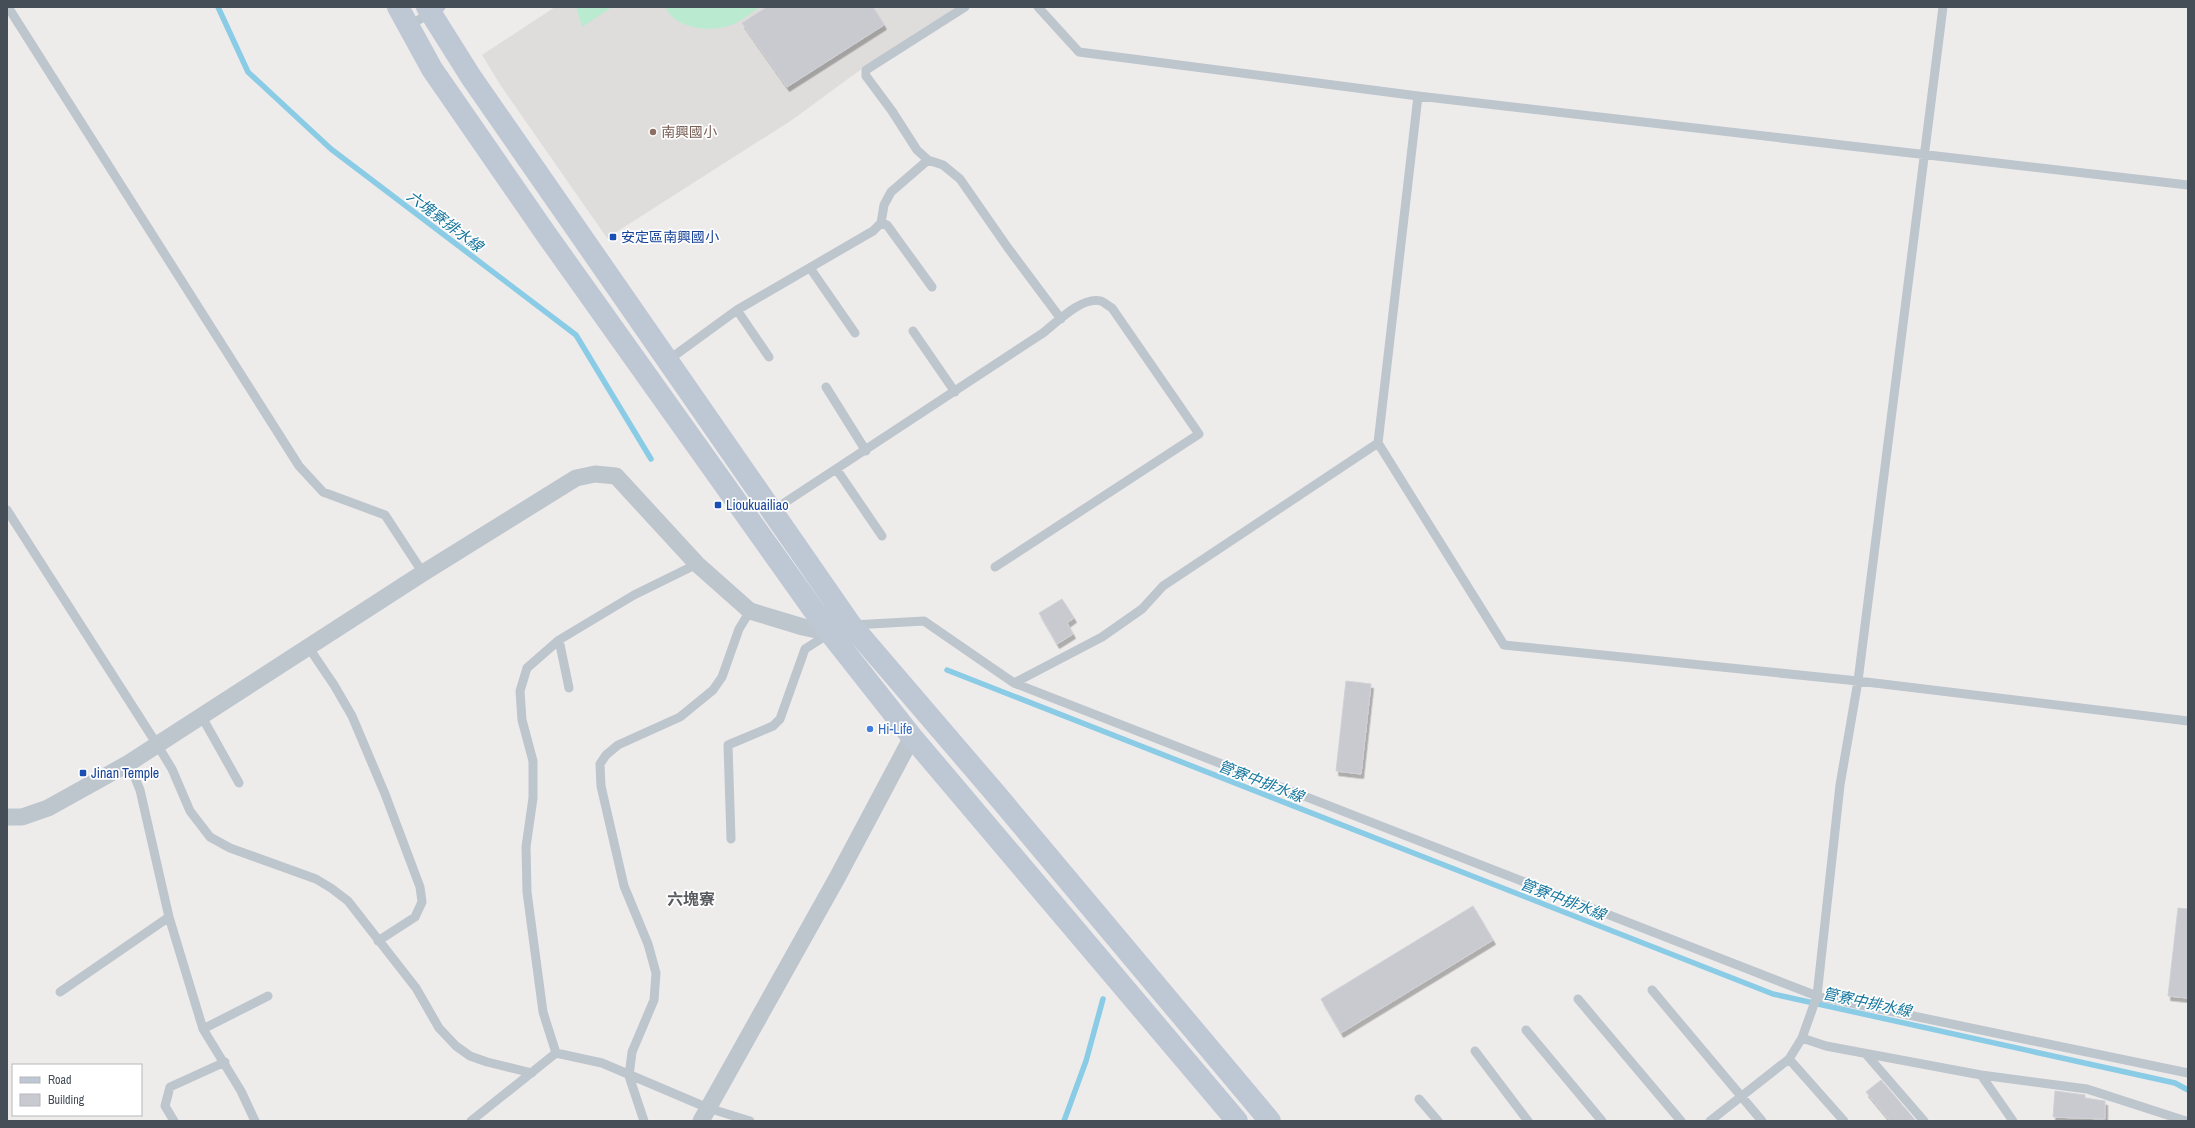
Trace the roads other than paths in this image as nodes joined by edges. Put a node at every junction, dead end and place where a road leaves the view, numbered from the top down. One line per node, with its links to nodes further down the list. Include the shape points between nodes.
1 (8, 7): 31 (lane, via 299,466 323,492 385,516)
2 (398, 7): 7 (main road)
3 (965, 7): 10 (lane, via 866,70 866,76 916,150)
4 (1038, 7): 8 (lane, via 1079,52)
5 (1943, 7): 9 (lane)
6 (433, 9): 7 (lane); 20 (main road, via 471,77)
7 (408, 26): 34 (main road, via 432,69)
8 (1418, 96): 9 (lane); 23 (lane)
9 (1924, 155): 11 (lane); 37 (lane)
10 (928, 160): 12 (lane, via 891,192 884,204); 16 (lane, via 943,165 960,179)
11 (2188, 185)
12 (881, 222): 13 (lane, via 873,232); 14 (lane, via 887,225)
13 (810, 268): 15 (lane); 18 (lane)
14 (932, 287)
15 (737, 310): 19 (lane); 20 (lane)
16 (1061, 319): 22 (lane); 30 (lane, via 1074,308 1090,302 1101,301 1112,308 1199,434)
17 (913, 331): 22 (lane)
18 (855, 333)
19 (769, 357)
20 (667, 361): 27 (main road)
21 (826, 387): 24 (lane)
22 (955, 392): 24 (lane)
23 (1378, 443): 37 (lane, via 1504,645); 38 (lane, via 1163,586 1142,609 1102,637)
24 (866, 451): 25 (lane)
25 (837, 470): 27 (lane); 28 (lane)
26 (7, 510): 43 (lane)
27 (772, 511): 33 (main road)
28 (882, 536)
29 (697, 564): 31 (street, via 616,476 595,474 576,478); 32 (street); 35 (lane, via 634,595)
30 (995, 567)
31 (423, 574): 36 (street)
32 (750, 611): 34 (street); 66 (lane, via 739,629 722,677 713,690 680,717 618,746 606,755 600,764 601,786 624,886 648,944 656,973 654,1000 632,1052)
33 (851, 625): 34 (street); 38 (lane, via 924,621); 76 (main road)
34 (830, 633): 42 (main road); 47 (lane, via 805,649 780,719 773,726 728,745)
35 (559, 640): 39 (lane); 59 (lane, via 527,668 520,691 522,720 533,761 534,798 526,847 527,892 543,1012)
36 (309, 648): 40 (street); 49 (lane, via 352,716 420,887 422,902 415,917)
37 (1858, 681): 41 (lane); 53 (lane, via 1840,785)
38 (1014, 683): 53 (lane)
39 (569, 688)
40 (202, 717): 43 (street); 45 (lane)
41 (2188, 721)
42 (912, 737): 69 (street, via 837,878); 75 (main road)
43 (158, 746): 44 (street); 49 (lane, via 172,769 190,811 210,837 230,848 316,879 331,888 348,901)
44 (129, 763): 46 (street, via 48,808 22,817); 48 (lane, via 140,790)
45 (239, 783)
46 (7, 817)
47 (731, 839)
48 (169, 917): 51 (lane); 55 (lane)
49 (378, 941): 63 (lane, via 416,988 439,1028 456,1046 470,1056)
50 (1652, 990): 67 (lane)
51 (60, 992)
52 (268, 996): 55 (lane)
53 (1817, 996): 57 (lane); 64 (lane)
54 (1578, 999): 80 (lane)
55 (203, 1029): 62 (lane)
56 (1526, 1030): 79 (lane)
57 (1802, 1038): 60 (lane); 61 (lane)
58 (1475, 1051): 78 (lane)
59 (556, 1053): 63 (lane); 66 (lane, via 602,1063)
60 (1866, 1054): 65 (lane); 84 (lane)
61 (1789, 1059): 67 (lane); 83 (lane)
62 (225, 1062): 70 (lane, via 170,1087 165,1106); 71 (lane)
63 (532, 1073): 72 (lane)
64 (2188, 1073)
65 (1981, 1075): 85 (lane); 86 (lane, via 2087,1089)
66 (629, 1076): 69 (lane); 73 (lane)
67 (1742, 1097): 81 (lane); 82 (lane)
68 (1419, 1099): 77 (lane)
69 (705, 1114): 74 (lane)
70 (174, 1121)
71 (255, 1121)
72 (472, 1121)
73 (644, 1121)
74 (750, 1121)
75 (1237, 1121)
76 (1270, 1121)
77 (1438, 1121)
78 (1528, 1121)
79 (1602, 1121)
80 (1681, 1121)
81 (1710, 1121)
82 (1762, 1121)
83 (1844, 1121)
84 (1924, 1121)
85 (2013, 1121)
86 (2186, 1121)

